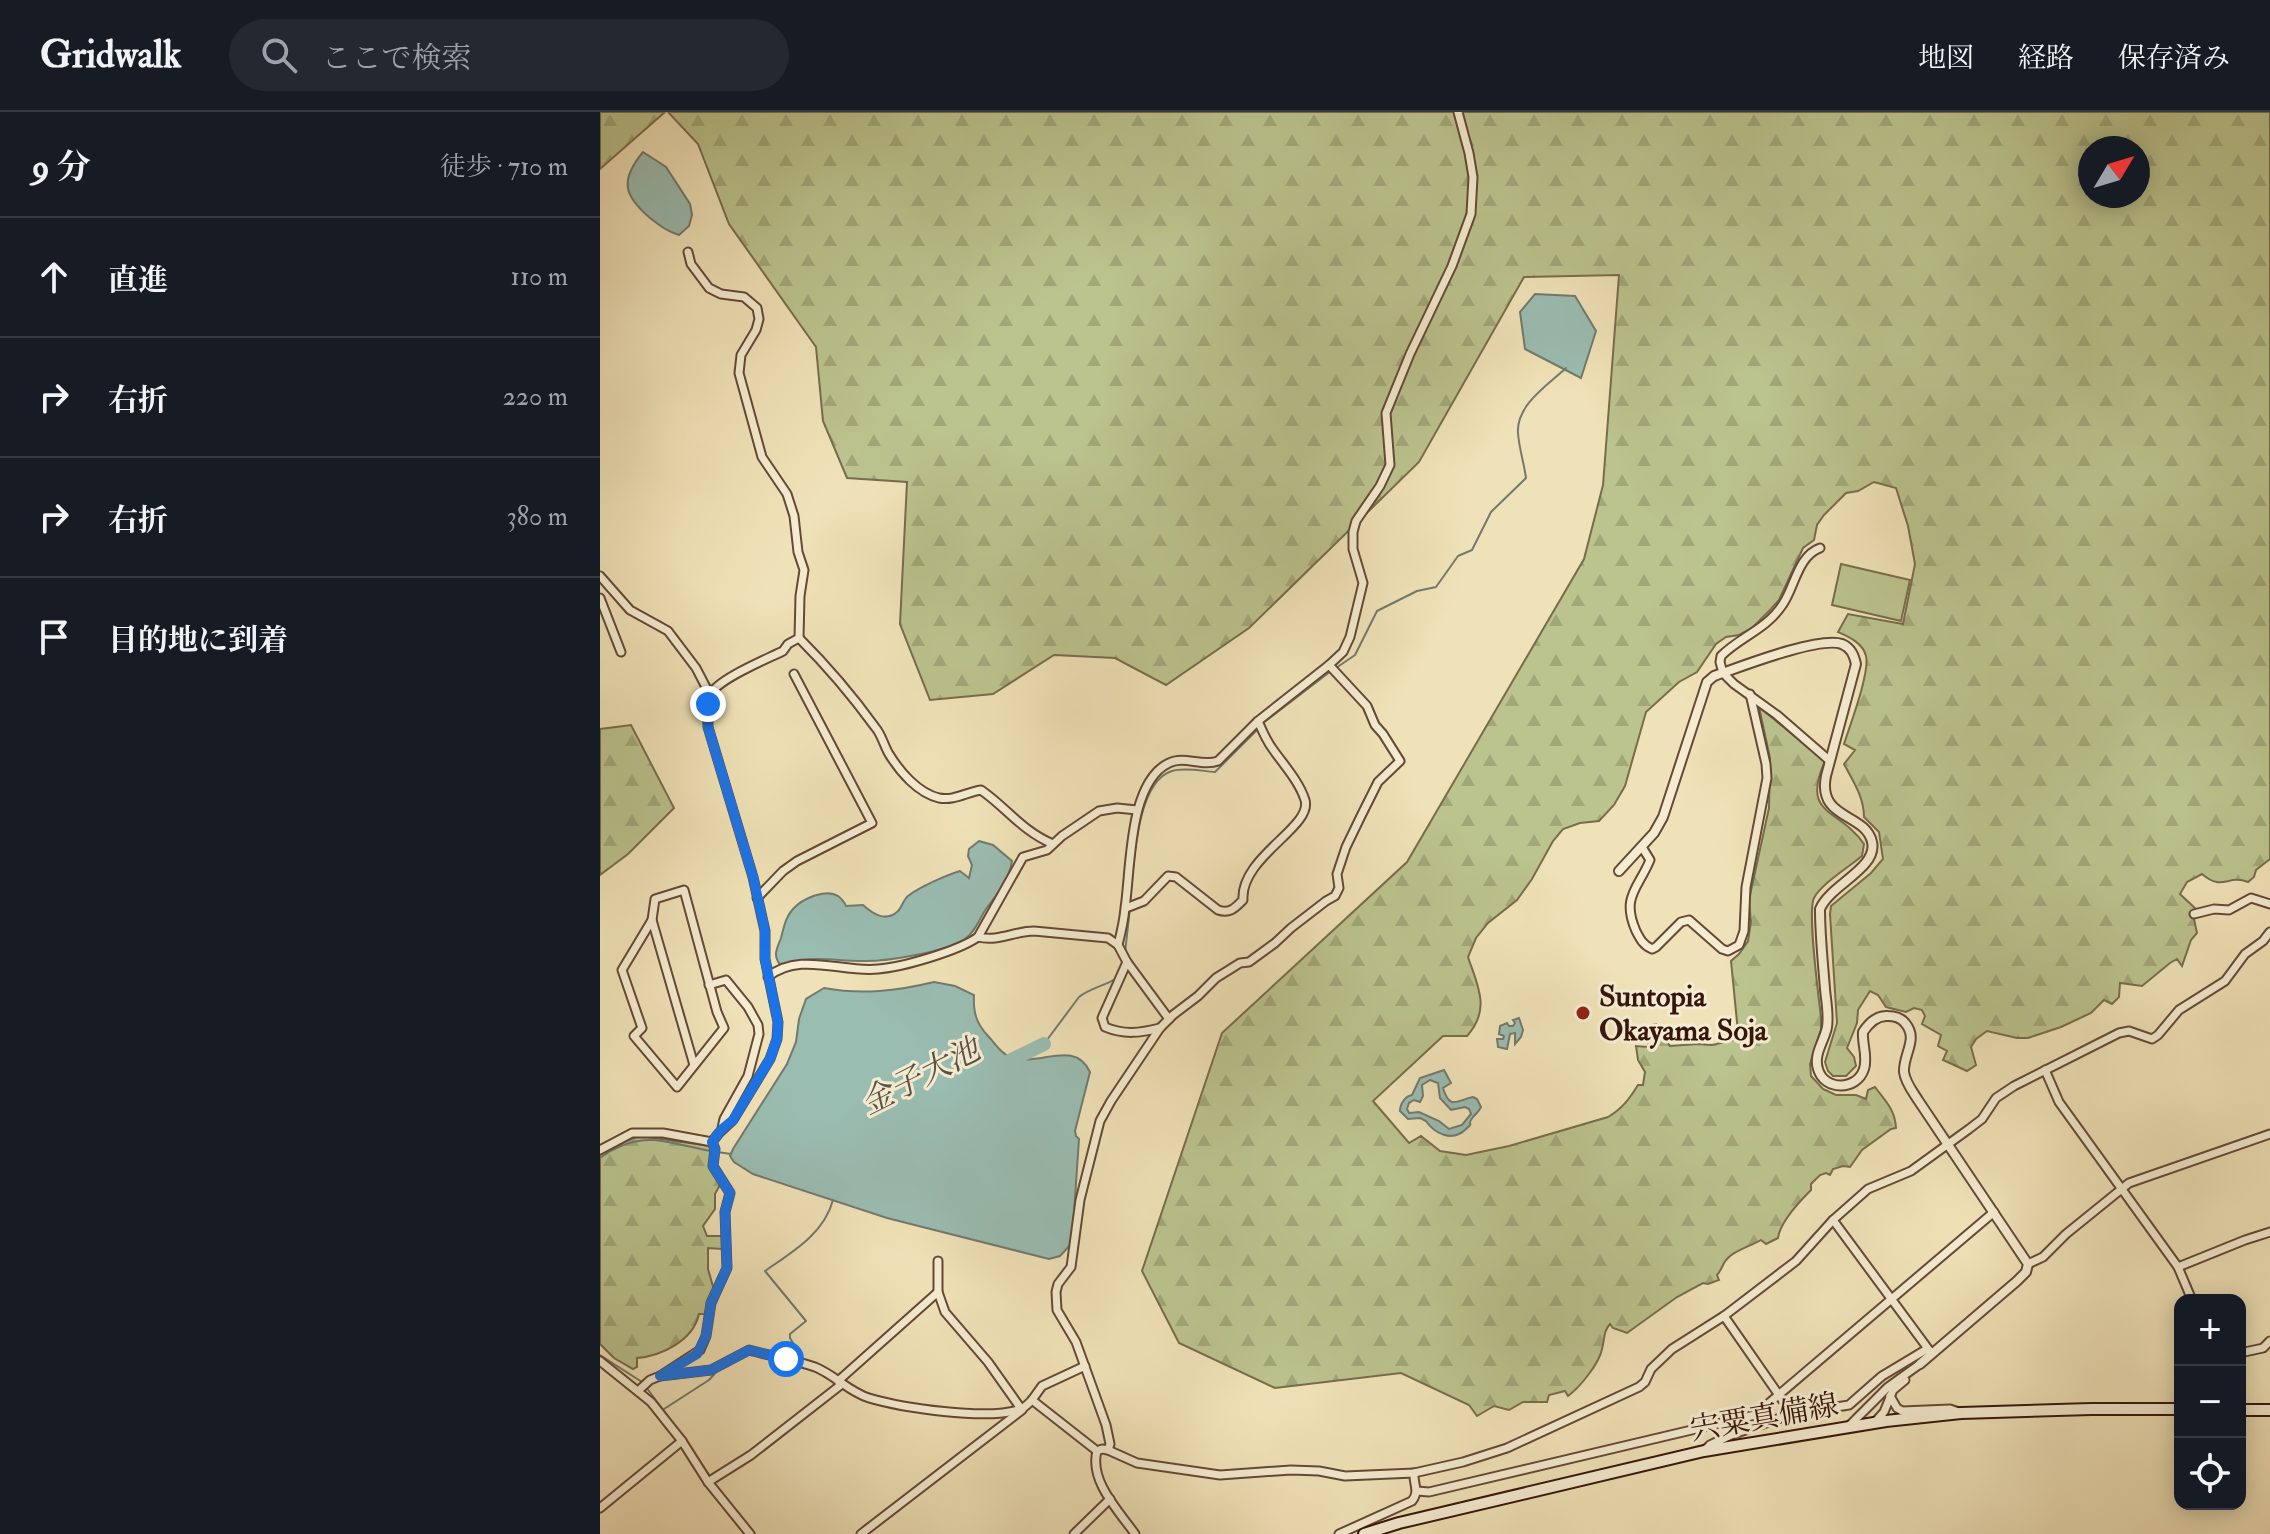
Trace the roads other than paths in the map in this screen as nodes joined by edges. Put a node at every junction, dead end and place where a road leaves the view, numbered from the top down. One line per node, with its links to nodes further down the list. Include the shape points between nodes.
1 (1458, 112): 8 (street, via 1473,177 1471,214 1386,413 1390,465 1353,532 1363,583 1356,618 1343,652)
2 (688, 252): 6 (street, via 709,288 744,297 757,308 756,330 741,355 739,373 762,457 787,494 794,516 804,570)
3 (1820, 548): 9 (street, via 1803,561 1776,613 1721,656)
4 (600, 576): 12 (street, via 630,610 668,631)
5 (600, 598): 7 (street)
6 (799, 638): 12 (street, via 726,679); 16 (street, via 877,729 888,754 912,783 939,798 981,790 1026,830)
7 (621, 652)
8 (1329, 665): 13 (street); 30 (street, via 1367,706 1400,761 1378,782 1356,826 1337,874 1335,896 1249,962 1216,978)
9 (1723, 673): 11 (street); 14 (street, via 1818,644 1846,646 1856,664); 17 (street, via 1707,682 1663,817)
10 (794, 674): 19 (street, via 872,823 797,861)
11 (1750, 694): 14 (street); 17 (street, via 1767,778 1739,945 1722,949 1689,920 1656,947 1647,948 1629,910 1650,860)
12 (710, 695): 19 (street, via 708,727)
13 (1258, 721): 15 (street, via 1218,761 1169,762 1154,775); 21 (street, via 1301,791 1305,812 1262,856 1244,883 1243,900 1232,911 1218,910 1168,876 1144,901)
14 (1830, 761): 37 (street, via 1825,796 1867,831 1873,852 1830,892 1820,909 1827,1028 1818,1069 1834,1085 1853,1082 1864,1071 1867,1026 1882,1016 1900,1019 1911,1034 1905,1077)
15 (1137, 810): 16 (street, via 1099,811); 21 (street)
16 (1053, 844): 25 (street, via 1023,857)
17 (1642, 847): 18 (street)
18 (1619, 871)
19 (757, 898): 28 (street)
20 (2270, 904): 22 (street, via 2251,898 2229,910)
21 (1130, 906): 26 (street)
22 (2194, 914)
23 (652, 920): 29 (street, via 655,899 684,890); 32 (street); 32 (street, via 622,970 642,1028 634,1036 677,1087)
24 (2270, 932): 33 (street, via 2225,981 2179,1010 2152,1039 2119,1033)
25 (978, 937): 26 (street, via 1055,932 1108,938); 28 (street, via 950,951 879,969 807,964)
26 (1118, 945): 27 (street)
27 (1127, 962): 30 (street); 31 (street, via 1102,1018 1105,1027 1140,1033)
28 (768, 977): 34 (street, via 777,1039 757,1082)
29 (709, 985): 32 (street, via 724,1028); 34 (street, via 726,980 748,1007 759,1034 748,1076)
30 (1169, 1019): 31 (street)
31 (1160, 1028): 55 (street, via 1100,1121 1080,1200 1071,1267 1056,1292 1057,1310)
32 (694, 1065)
33 (2045, 1070): 37 (street, via 1996,1098 1982,1119); 39 (street, via 2059,1102)
34 (721, 1130): 36 (street)
35 (2270, 1134): 39 (street)
36 (712, 1142): 38 (street, via 632,1133); 56 (street, via 713,1166 730,1193 725,1212 727,1268 711,1303 700,1350)
37 (1948, 1145): 40 (street); 41 (street, via 1904,1176 1868,1189)
38 (600, 1150)
39 (2121, 1189): 44 (street); 45 (street)
40 (1994, 1212): 44 (street); 48 (street)
41 (1833, 1220): 48 (street); 49 (street, via 1796,1261)
42 (2270, 1232): 45 (street)
43 (938, 1261): 46 (street)
44 (2028, 1264): 51 (street, via 2017,1281)
45 (2178, 1267): 47 (street)
46 (938, 1292): 57 (street); 64 (street, via 949,1319)
47 (2189, 1294)
48 (1891, 1300): 51 (street); 59 (street)
49 (1724, 1316): 59 (street); 75 (street, via 1672,1349 1639,1387 1507,1448)
50 (2270, 1341): 52 (street)
51 (1930, 1351): 54 (street); 68 (street, via 1882,1376 1849,1405)
52 (2246, 1352)
53 (600, 1361): 58 (street)
54 (1920, 1364): 60 (street); 61 (street)
55 (1085, 1366): 62 (street, via 1042,1386); 72 (street, via 1106,1425)
56 (660, 1376): 57 (street, via 711,1370 749,1350 820,1369); 58 (street)
57 (840, 1383): 64 (street, via 870,1398 915,1407 975,1413); 76 (street, via 751,1455)
58 (638, 1391): 71 (street)
59 (1780, 1395): 68 (street); 77 (street, via 1755,1415)
60 (1879, 1396): 69 (street); 70 (street)
61 (1890, 1396): 67 (street, via 1902,1411); 69 (street)
62 (1032, 1400): 64 (street); 73 (street)
63 (2174, 1409): 67 (main road, 宍粟真備線)
64 (1022, 1410): 81 (street)
65 (2246, 1410): 66 (main road)
66 (2270, 1410)
67 (1961, 1413): 69 (main road, 宍粟真備線)
68 (1792, 1414): 74 (street, via 1731,1435)
69 (1880, 1420): 70 (main road, 宍粟真備線)
70 (1848, 1427): 74 (main road, 宍粟真備線)
71 (682, 1441): 76 (street); 79 (street)
72 (1108, 1450): 73 (street); 75 (street, via 1137,1463 1199,1474)
73 (1097, 1451): 78 (street, via 1096,1468)
74 (1704, 1451): 85 (main road, 宍粟真備線)
75 (1414, 1473): 77 (street)
76 (708, 1482): 80 (street)
77 (1417, 1491): 84 (street, via 1407,1504)
78 (1110, 1499): 82 (street); 83 (street)
79 (600, 1508)
80 (750, 1534)
81 (861, 1534)
82 (1074, 1534)
83 (1135, 1534)
84 (1339, 1534)
85 (1364, 1534)

